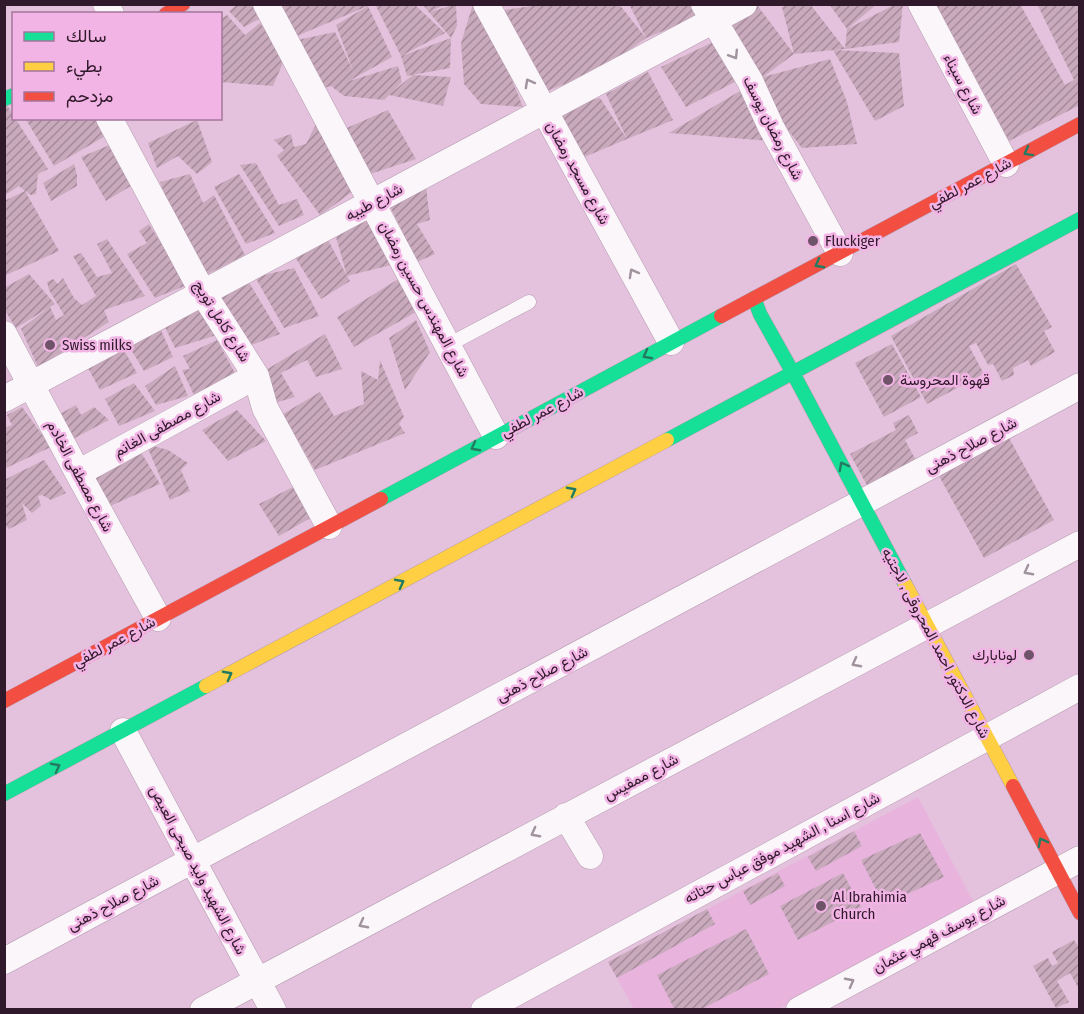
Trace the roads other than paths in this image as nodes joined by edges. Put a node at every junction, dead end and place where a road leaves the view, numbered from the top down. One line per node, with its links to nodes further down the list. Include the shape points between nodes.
1 (183, 4): 6 (street)
2 (266, 4): 12 (street, شارع المهندس حسين رمضان)
3 (486, 4): 8 (street, شارع مسجد رمضان, one-way to 3)
4 (744, 4): 7 (street, شارع طيبه)
5 (921, 4): 11 (street, شارع سيناء)
6 (169, 12)
7 (708, 13): 8 (street, شارع طيبه); 14 (street, شارع رمضان يوسف, one-way to 14, via 750,81)
8 (544, 111): 12 (street, شارع طيبه); 19 (street, شارع مسجد رمضان, one-way to 8)
9 (111, 120): 15 (street, شارع كامل تويج)
10 (1080, 124): 11 (street, شارع عمر لطفي, one-way to 11)
11 (1006, 164): 14 (street, شارع عمر لطفي)
12 (372, 203): 15 (street, شارع طيبه); 20 (street, شارع المهندس حسين رمضان)
13 (1080, 219): 21 (street)
14 (840, 253): 16 (street, شارع عمر لطفي, one-way to 16)
15 (203, 293): 22 (street, شارع كامل تويج); 23 (street, شارع طيبه)
16 (754, 298): 19 (street, شارع عمر لطفي); 21 (street, شارع الدكتور احمد المحروقى , لاجتيه)
17 (529, 302): 20 (lane)
18 (4, 334): 23 (street, شارع مصطفى الخادم)
19 (671, 342): 26 (street, شارع عمر لطفي, one-way to 26)
20 (448, 345): 26 (street, شارع المهندس حسين رمضان)
21 (793, 373): 28 (street, شارع الدكتور احمد المحروقى , لاجتيه, one-way to 21); 35 (street, one-way to 21)
22 (256, 375): 27 (street, شارع مصطفى الغانم); 29 (street, شارع كامل تويج, via 265,408)
23 (31, 385): 25 (street, شارع طيبه); 27 (street, شارع مصطفى الخادم)
24 (1080, 386): 28 (street, شارع صلاح ذهنى)
25 (4, 399)
26 (496, 436): 29 (street, شارع عمر لطفي, one-way to 29)
27 (78, 473): 31 (street, شارع مصطفى الخادم)
28 (862, 503): 32 (street, شارع الدكتور احمد المحروقى , لاجتيه); 40 (street, شارع صلاح ذهنى)
29 (329, 526): 31 (street, شارع عمر لطفي)
30 (1080, 544): 32 (street, شارع ممفيس, one-way to 32)
31 (158, 618): 34 (street, شارع عمر لطفي)
32 (927, 625): 36 (street, شارع الدكتور احمد المحروقى , لاجتيه); 38 (street, شارع ممفيس, one-way to 38)
33 (1080, 687): 36 (street, شارع اسنا , الشهيد موفق عباس حتاته)
34 (4, 701)
35 (123, 731): 37 (street, one-way to 35); 40 (street, شارع الشهيد وليد صبحى العيص)
36 (986, 737): 41 (street, شارع الدكتور احمد المحروقى , لاجتيه, one-way to 36); 47 (street, شارع اسنا , الشهيد موفق عباس حتاته)
37 (4, 794)
38 (566, 816): 39 (street); 44 (street, شارع ممفيس, one-way to 44)
39 (590, 856)
40 (193, 860): 43 (street, شارع صلاح ذهنى); 44 (street, شارع الشهيد وليد صبحى العيص)
41 (1069, 865): 42 (street, شارع الدكتور احمد المحروقى , لاجتيه); 48 (street, شارع يوسف فهمي عثمان, one-way to 41)
42 (1080, 913)
43 (4, 961)
44 (258, 980): 45 (street, شارع ممفيس); 46 (street, شارع الشهيد وليد صبحى العيص)
45 (202, 1010)
46 (273, 1010)
47 (484, 1010)
48 (799, 1010)

